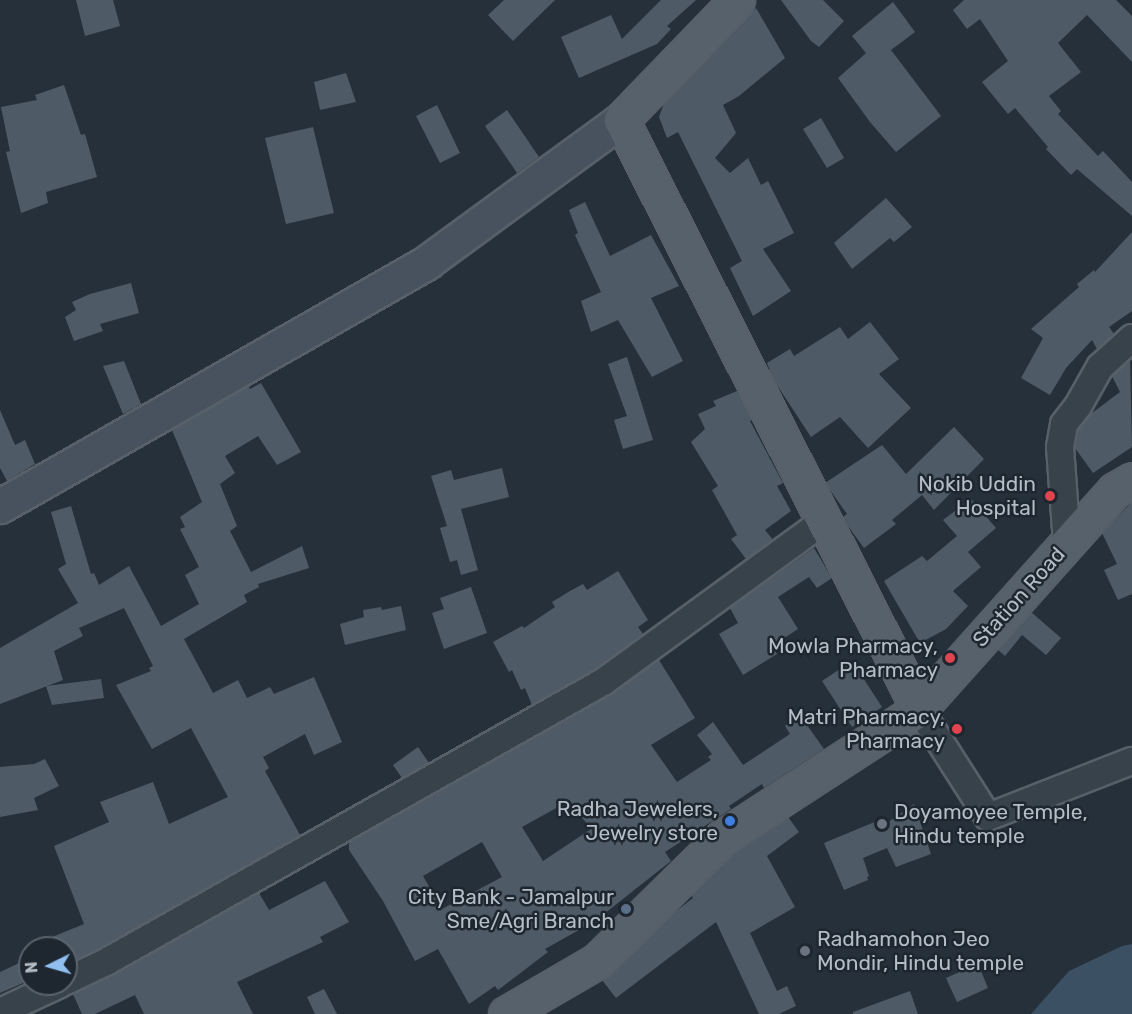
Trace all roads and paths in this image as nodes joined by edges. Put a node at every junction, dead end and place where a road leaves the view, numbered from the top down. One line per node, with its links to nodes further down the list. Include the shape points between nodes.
1 (737, 0): 2 (main road)
2 (621, 120): 5 (street, via 428,262); 6 (main road)
3 (1132, 338): 7 (street, via 1100,367 1064,424 1060,447)
4 (1132, 480): 7 (main road, Station Road, via 1115,490)
5 (0, 506)
6 (824, 521): 8 (main road); 10 (street, via 603,682)
7 (1067, 544): 8 (main road, Station Road)
8 (919, 709): 9 (street, via 988,817); 13 (main road, Station Road, via 723,837 597,961)
9 (1132, 761)
10 (78, 975)
11 (34, 996): 12 (street)
12 (0, 1012)
13 (506, 1014)

